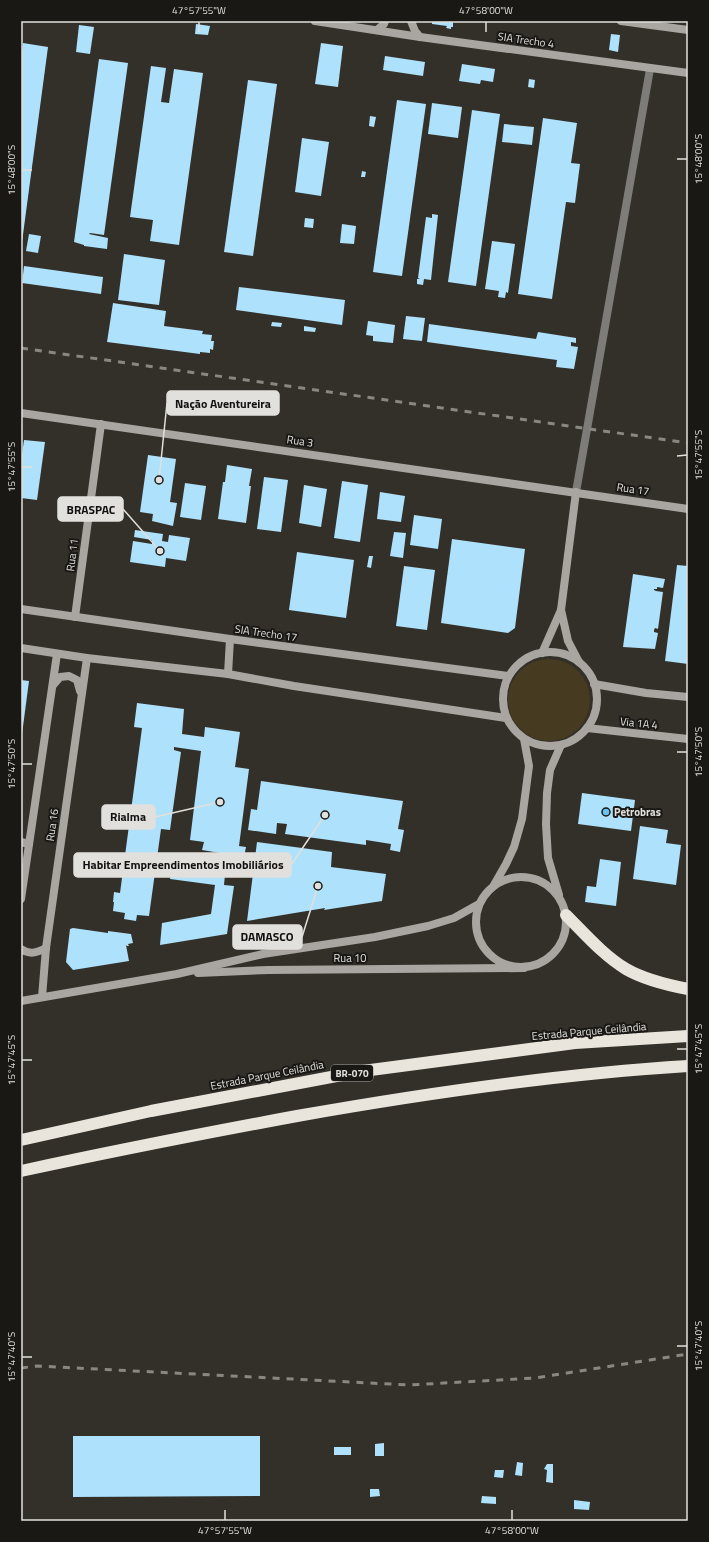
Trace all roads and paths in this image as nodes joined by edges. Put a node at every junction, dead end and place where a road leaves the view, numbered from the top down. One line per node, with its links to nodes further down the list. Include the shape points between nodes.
1 (315, 21): 7 (street, SIA Trecho 4)
2 (385, 21): 7 (street)
3 (411, 21): 9 (street)
4 (621, 21): 5 (street)
5 (650, 23): 6 (street)
6 (678, 25): 8 (street)
7 (377, 30): 9 (street, SIA Trecho 4)
8 (688, 30)
9 (420, 37): 10 (street, SIA Trecho 4)
10 (650, 69): 11 (street, SIA Trecho 4); 14 (street)
11 (688, 74)
12 (21, 413): 13 (street, Rua 3)
13 (101, 424): 14 (street, Rua 3); 18 (street, Rua 11)
14 (576, 492): 15 (street, Rua 17); 17 (street)
15 (688, 509)
16 (21, 609): 18 (street, SIA Trecho 17)
17 (561, 610): 21 (street); 24 (street, via 568,641)
18 (75, 617): 19 (street, SIA Trecho 17)
19 (230, 639): 25 (street); 26 (street, SIA Trecho 17)
20 (21, 648): 22 (street)
21 (542, 653): 24 (street, via 562,654); 26 (street, via 528,657)
22 (57, 654): 23 (street); 28 (street, Rua 16)
23 (86, 658): 25 (street); 29 (street, Rua 16)
24 (580, 663): 27 (street)
25 (228, 674): 31 (street)
26 (508, 676): 31 (street, via 502,695)
27 (594, 684): 30 (street); 32 (street, via 596,708)
28 (53, 685): 29 (street, via 60,677 69,676 77,680); 36 (street, Rua 16)
29 (81, 695): 42 (street, Rua 16)
30 (688, 697)
31 (506, 718): 33 (street, via 513,729)
32 (587, 728): 34 (street, Via 1A 4); 35 (street, via 575,739)
33 (524, 738): 35 (street, via 535,744); 37 (street, via 529,766 522,819 514,847)
34 (688, 739)
35 (561, 745): 39 (street, via 550,770 546,824 548,858)
36 (25, 843): 38 (street, Rua 16)
37 (494, 885): 39 (street, via 508,878 538,880 551,888); 40 (street, via 485,893)
38 (21, 899)
39 (560, 899): 41 (street)
40 (479, 904): 44 (street, via 475,919 476,934 483,948 494,960 508,966); 45 (street, Rua 10, via 454,918 428,926 263,954)
41 (566, 915): 44 (street, via 566,930 561,944 545,960); 46 (highway, via 601,950 626,969 652,981)
42 (46, 948): 43 (street, via 36,953 27,953); 47 (street, Rua 16)
43 (21, 949)
44 (524, 968): 45 (street, Rua 10, via 292,970)
45 (177, 974): 47 (street, Rua 10)
46 (688, 989)
47 (42, 997): 48 (street, Rua 10)
48 (21, 1001)
49 (688, 1036): 51 (highway, Estrada Parque Ceilândia / BR-070, via 575,1043 363,1071 151,1111)
50 (688, 1066): 52 (highway, via 584,1074 462,1089 193,1135)
51 (21, 1140)
52 (21, 1171)

